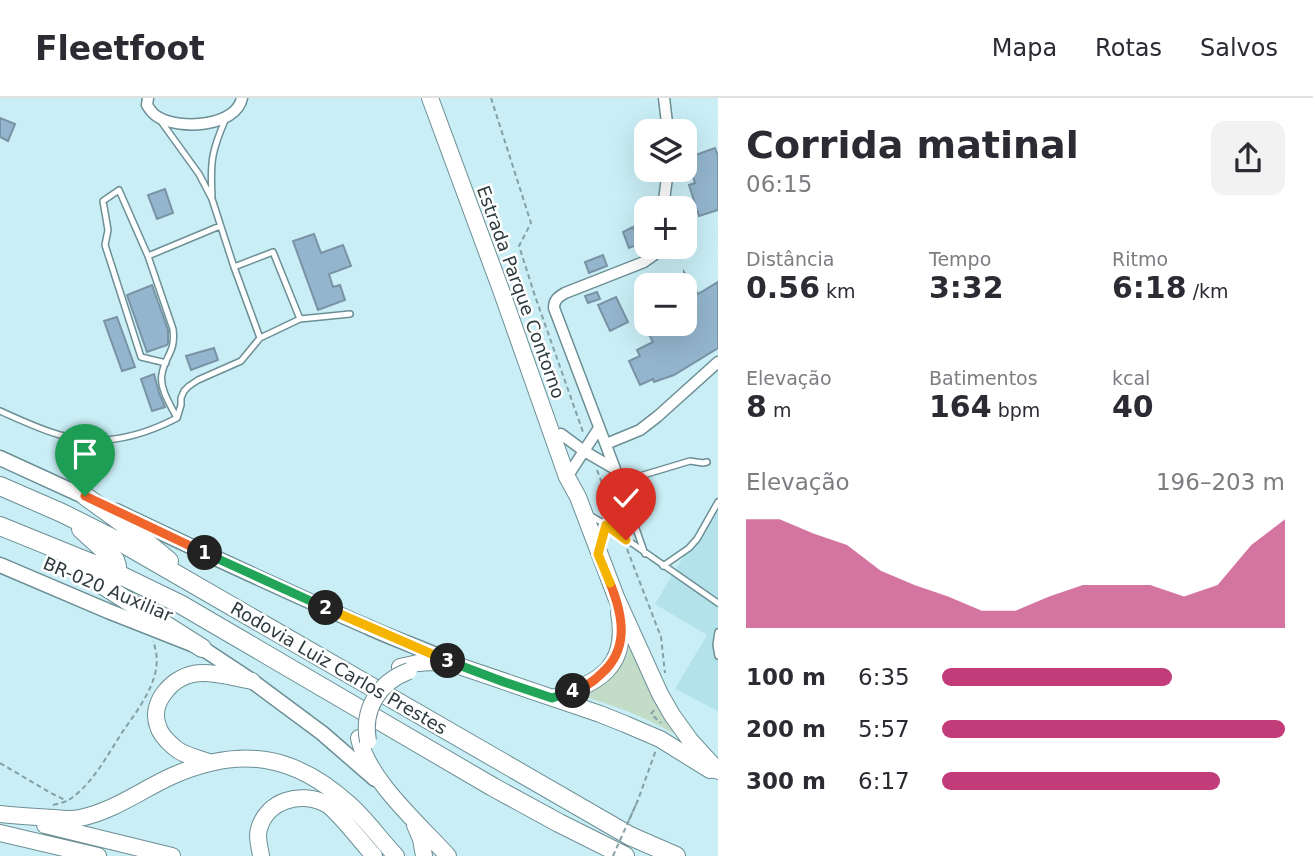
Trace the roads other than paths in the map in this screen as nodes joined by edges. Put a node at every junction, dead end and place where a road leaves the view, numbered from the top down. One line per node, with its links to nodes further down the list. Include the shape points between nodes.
1 (137, 98): 6 (street)
2 (428, 98): 29 (main road, Estrada Parque Contorno)
3 (438, 98): 23 (main road, Estrada Parque Contorno)
4 (664, 98): 9 (street)
5 (245, 99): 7 (street)
6 (147, 102): 8 (street)
7 (226, 117): 8 (street, via 200,124); 10 (lane, via 213,150)
8 (159, 118): 10 (lane)
9 (667, 119)
10 (212, 199): 11 (lane)
11 (220, 226): 12 (lane); 14 (lane)
12 (148, 256): 19 (lane, via 173,329 173,350); 19 (lane, via 119,190 103,201 108,229 105,245 141,357)
13 (648, 259): 22 (street, via 565,293 554,304)
14 (234, 267): 16 (lane, via 273,252); 17 (lane)
15 (350, 314): 16 (lane)
16 (300, 319): 17 (lane)
17 (260, 338): 21 (lane, via 241,361 188,386)
18 (718, 362): 24 (street, via 640,430)
19 (166, 363): 21 (lane, via 162,383)
20 (0, 411): 21 (lane, via 86,440 137,434)
21 (177, 418)
22 (599, 428): 24 (street); 25 (street)
23 (561, 434): 25 (street); 29 (main road, Estrada Parque Contorno)
24 (606, 444): 28 (street)
25 (584, 451): 28 (street); 29 (street)
26 (0, 458): 32 (main road)
27 (707, 462): 30 (lane, via 690,461)
28 (615, 469): 30 (lane)
29 (569, 474): 35 (main road, Estrada Parque Contorno)
30 (620, 482): 33 (lane)
31 (0, 486): 36 (highway, Rodovia Luiz Carlos Prestes)
32 (85, 496): 45 (highway, via 142,537); 51 (main road)
33 (625, 496): 37 (lane); 41 (lane)
34 (718, 502): 43 (lane, via 697,539)
35 (581, 505): 37 (lane); 40 (main road, Estrada Parque Contorno)
36 (62, 513): 44 (highway, via 115,560); 45 (highway, Rodovia Luiz Carlos Prestes)
37 (606, 525): 40 (lane); 41 (lane)
38 (0, 526): 39 (highway, Rodovia Luiz Carlos Prestes)
39 (27, 537): 44 (highway, Rodovia Luiz Carlos Prestes); 49 (highway)
40 (598, 554): 46 (main road, Estrada Parque Contorno)
41 (645, 554): 43 (lane)
42 (0, 565): 49 (main road, BR-020 Auxiliar)
43 (663, 566): 47 (lane)
44 (116, 573): 70 (highway, Rodovia Luiz Carlos Prestes, via 180,604 493,787)
45 (191, 583): 71 (highway, Rodovia Luiz Carlos Prestes, via 631,835)
46 (616, 597): 55 (main road, Estrada Parque Contorno, via 622,629 612,665 581,689); 58 (main road, Estrada Parque Contorno, via 666,705)
47 (718, 604)
48 (718, 632): 50 (lane)
49 (202, 648): 53 (main road, BR-020 Auxiliar)
50 (718, 656)
51 (459, 666): 52 (main road, via 432,662); 54 (main road)
52 (405, 669): 54 (main road); 56 (main road, via 380,681 366,701 360,722)
53 (252, 681): 57 (main road, via 197,673 182,677 163,695 157,708 158,728 176,750); 59 (main road, BR-020 Auxiliar, via 322,733)
54 (504, 682): 55 (main road)
55 (552, 698): 58 (main road, via 660,739)
56 (364, 739): 59 (main road, via 362,750); 63 (main road)
57 (209, 762): 61 (main road, via 163,780 102,813 76,820); 69 (main road, via 241,758 275,762 302,772 351,806)
58 (718, 773)
59 (390, 793): 60 (main road)
60 (408, 812): 63 (main road); 64 (main road)
61 (0, 814): 66 (main road)
62 (0, 833): 65 (main road)
63 (444, 851)
64 (425, 855)
65 (99, 856)
66 (172, 856)
67 (261, 856): 68 (main road, via 259,828 268,812 277,804 300,799 328,805)
68 (374, 856)
69 (396, 856)
70 (625, 856)
71 (676, 856)

